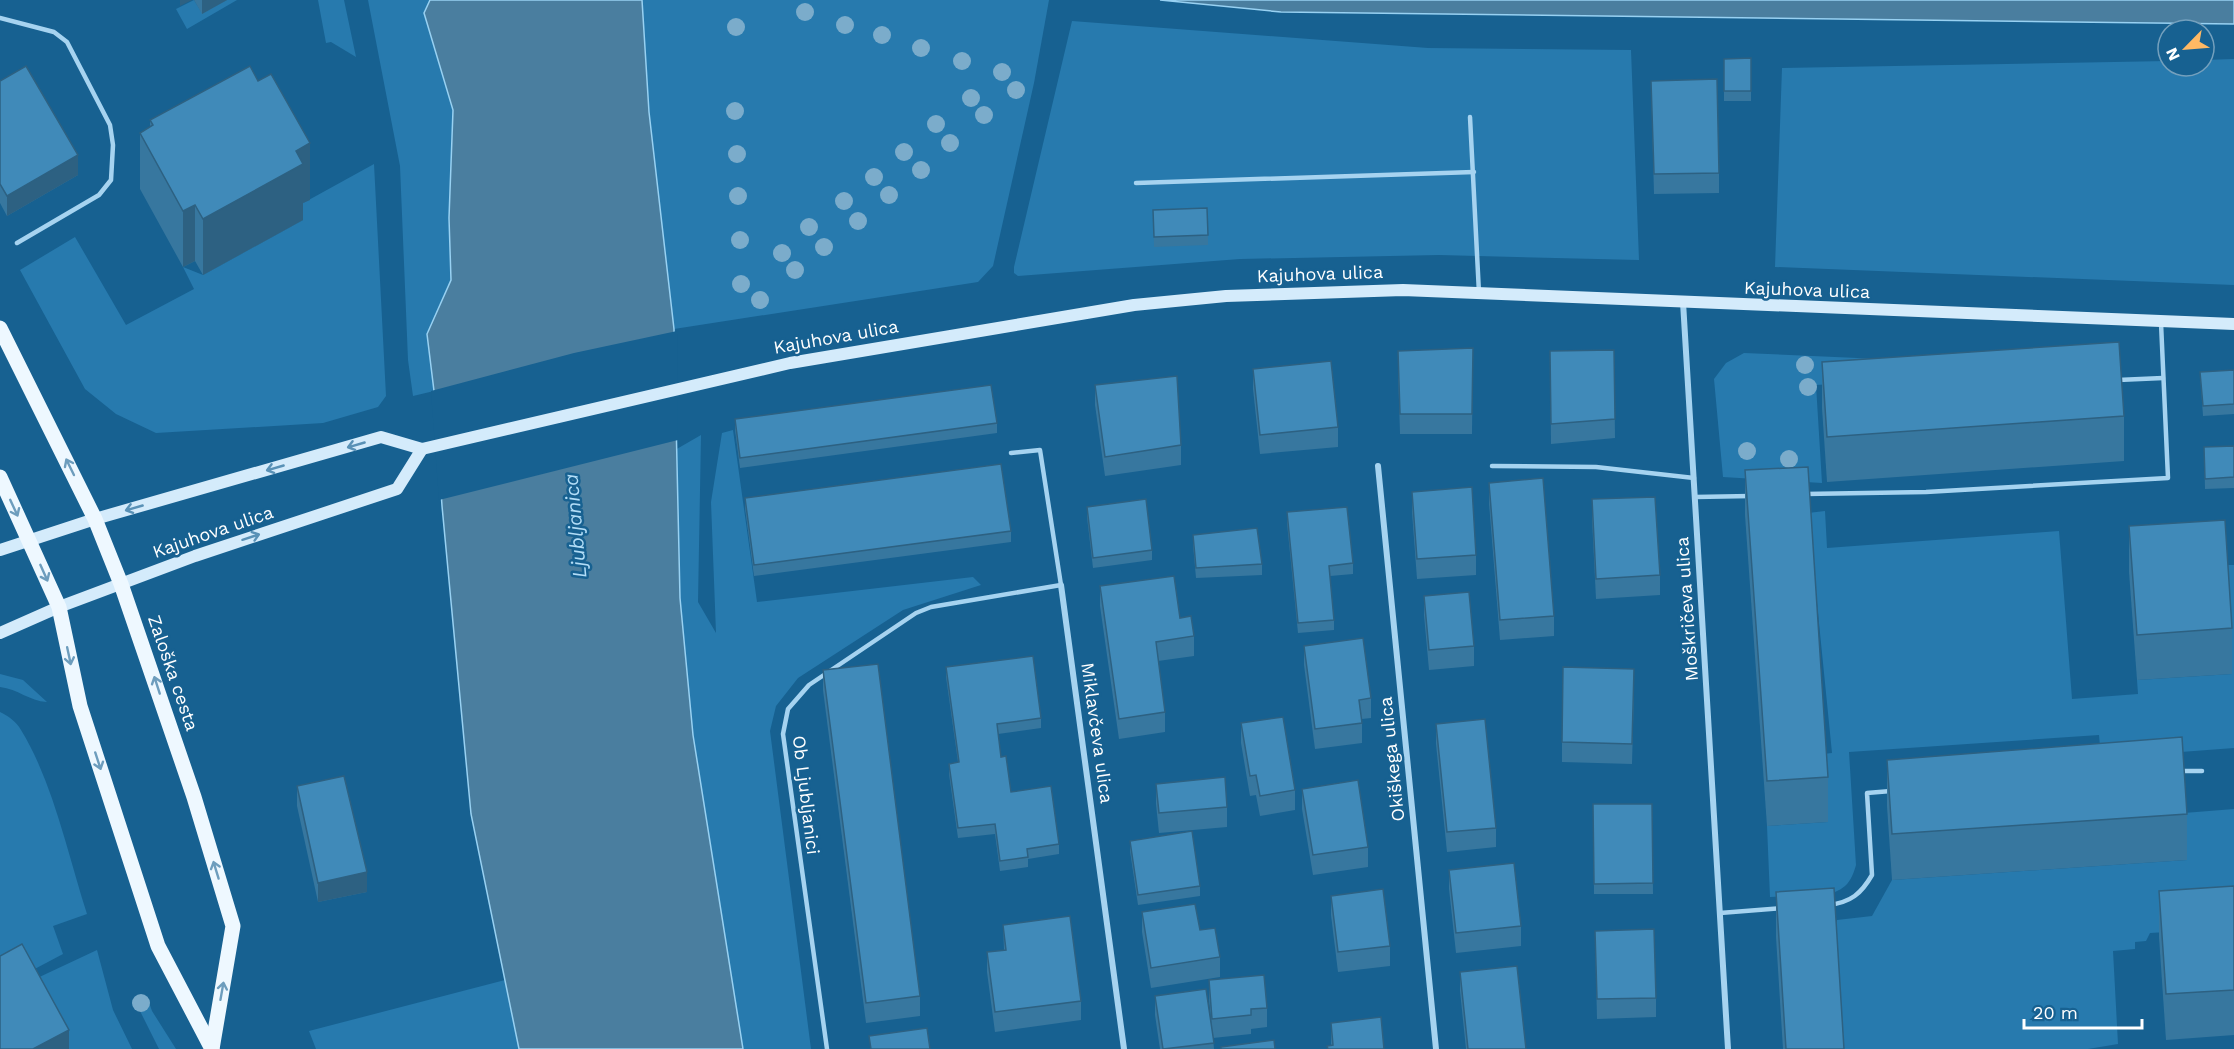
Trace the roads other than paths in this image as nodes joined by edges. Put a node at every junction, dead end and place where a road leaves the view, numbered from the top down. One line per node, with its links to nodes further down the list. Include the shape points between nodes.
1 (0, 18): 5 (lane, via 54,32 67,42 110,125 113,145 111,180 99,195)
2 (1470, 117): 3 (lane)
3 (1474, 172): 4 (lane); 6 (lane)
4 (1136, 183)
5 (17, 243)
6 (1479, 293): 7 (main road, Kajuhova ulica); 13 (main road, Kajuhova ulica, via 1316,291 1134,305 790,363)
7 (1683, 302): 8 (main road, Kajuhova ulica); 18 (street, Moškričeva ulica)
8 (2161, 323): 9 (main road, Kajuhova ulica); 11 (lane)
9 (2234, 324)
10 (0, 328): 22 (main road, Zaloška cesta, one-way to 10)
11 (2163, 378): 12 (lane); 19 (lane, via 2168,478 1926,492)
12 (2116, 381)
13 (422, 449): 22 (main road, Kajuhova ulica, one-way to 22, via 381,437); 25 (main road, Kajuhova ulica, one-way to 13, via 397,489)
14 (1011, 453): 26 (lane, Miklavčeva ulica, via 1040,450)
15 (1378, 466): 38 (street, Okiškega ulica)
16 (1492, 466): 18 (lane, via 1596,467)
17 (0, 477): 23 (main road, Zaloška cesta, one-way to 23)
18 (1694, 478): 21 (street, Moškričeva ulica)
19 (1799, 494)
20 (1752, 495): 21 (lane)
21 (1695, 497): 34 (street, Moškričeva ulica)
22 (95, 519): 23 (main road, Kajuhova ulica); 25 (main road, Zaloška cesta)
23 (29, 540): 24 (main road, Kajuhova ulica); 27 (main road, Zaloška cesta, one-way to 27)
24 (0, 550)
25 (121, 584): 27 (main road, Kajuhova ulica); 35 (main road, Zaloška cesta, one-way to 25, via 233,926 194,797)
26 (1061, 585): 36 (lane, Ob Ljubljanici, via 931,607 916,613 834,666 809,685 788,709 783,734); 37 (street, Miklavčeva ulica)
27 (58, 607): 28 (main road, Kajuhova ulica); 35 (main road, Zaloška cesta, one-way to 35, via 80,706 158,946)
28 (0, 633)
29 (2202, 771): 30 (lane)
30 (2172, 772)
31 (1902, 790): 32 (lane, via 1867,793 1872,874 1858,896 1845,903)
32 (1820, 906)
33 (1787, 908): 34 (lane)
34 (1720, 913): 39 (street, Moškričeva ulica)
35 (212, 1049)
36 (827, 1049)
37 (1125, 1049)
38 (1436, 1049)
39 (1728, 1049)

